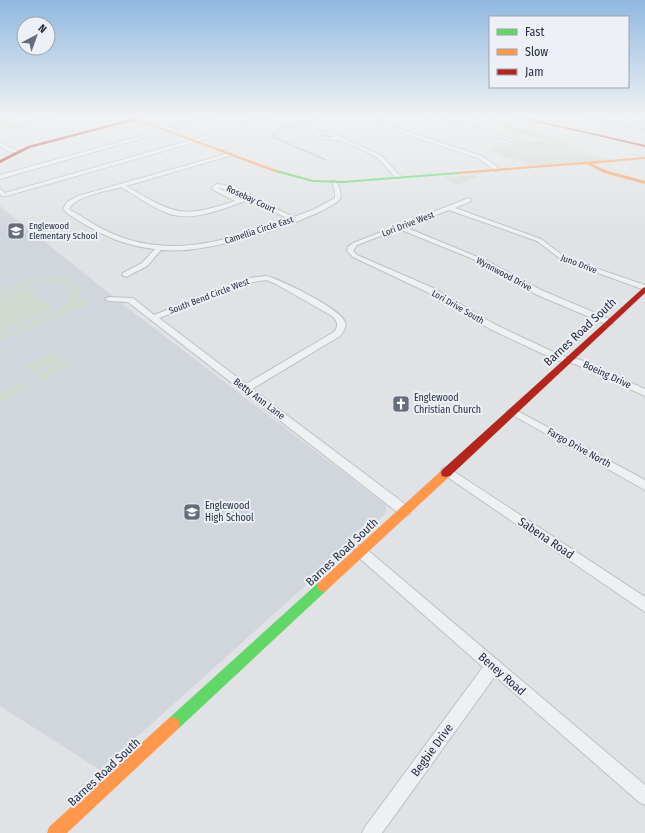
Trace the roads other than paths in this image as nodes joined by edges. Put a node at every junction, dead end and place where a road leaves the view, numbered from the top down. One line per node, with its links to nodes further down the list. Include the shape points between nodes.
1 (11, 156): 9 (main road)
2 (75, 156): 14 (street)
3 (138, 156): 19 (street)
4 (223, 156): 18 (street)
5 (235, 156): 16 (main road, via 297,178)
6 (378, 156): 15 (street)
7 (477, 156): 12 (street)
8 (644, 159): 10 (main road)
9 (0, 162)
10 (588, 164): 11 (main road); 13 (main road)
11 (567, 165): 12 (main road); 13 (main road)
12 (498, 170): 15 (main road)
13 (616, 175): 17 (main road)
14 (0, 177)
15 (398, 178): 16 (main road)
16 (334, 182): 24 (street, Camellia Circle East, via 338,195 333,203)
17 (645, 183)
18 (121, 185): 22 (street, via 175,213 195,214); 26 (street, Camellia Circle East, via 80,197 67,204 66,209 110,237 125,243)
19 (2, 193)
20 (249, 198): 22 (street); 22 (street, Rosebay Court, via 222,186 214,188); 24 (street, Rosebay Court)
21 (469, 200): 23 (street, Lori Drive West)
22 (239, 201)
23 (450, 208): 25 (street, Lori Drive West); 29 (street, Juno Drive, via 540,240 564,259)
24 (293, 219): 26 (street, Camellia Circle East, via 214,244)
25 (399, 227): 27 (street, Lori Drive West, via 355,244); 32 (street, Wynnwood Drive, via 485,262 538,292)
26 (159, 248): 28 (street, via 145,266)
27 (350, 251): 33 (street, Lori Drive South, via 441,296 493,327 558,358)
28 (126, 275)
29 (645, 288): 32 (main road, Barnes Road South)
30 (109, 299): 31 (street, Betty Ann Lane, via 130,300)
31 (153, 318): 34 (street, Betty Ann Lane); 34 (street, South Bend Circle West, via 252,280 266,278 278,282 340,319 342,329 338,334)
32 (609, 322): 33 (main road, Barnes Road South)
33 (568, 360): 35 (street, Boeing Drive, via 578,362); 36 (main road, Barnes Road South)
34 (245, 389): 39 (street, Betty Ann Lane)
35 (645, 393)
36 (512, 411): 37 (main road, Barnes Road South); 38 (street, Fargo Drive North)
37 (447, 471): 39 (main road, Barnes Road South); 41 (street, Sabena Road)
38 (645, 485)
39 (405, 511): 40 (main road, Barnes Road South)
40 (360, 551): 42 (street, Beney Road); 44 (main road, Barnes Road South)
41 (645, 605)
42 (493, 666): 43 (street, Beney Road); 45 (street, Begbie Drive)
43 (645, 796)
44 (55, 833)
45 (371, 833)

